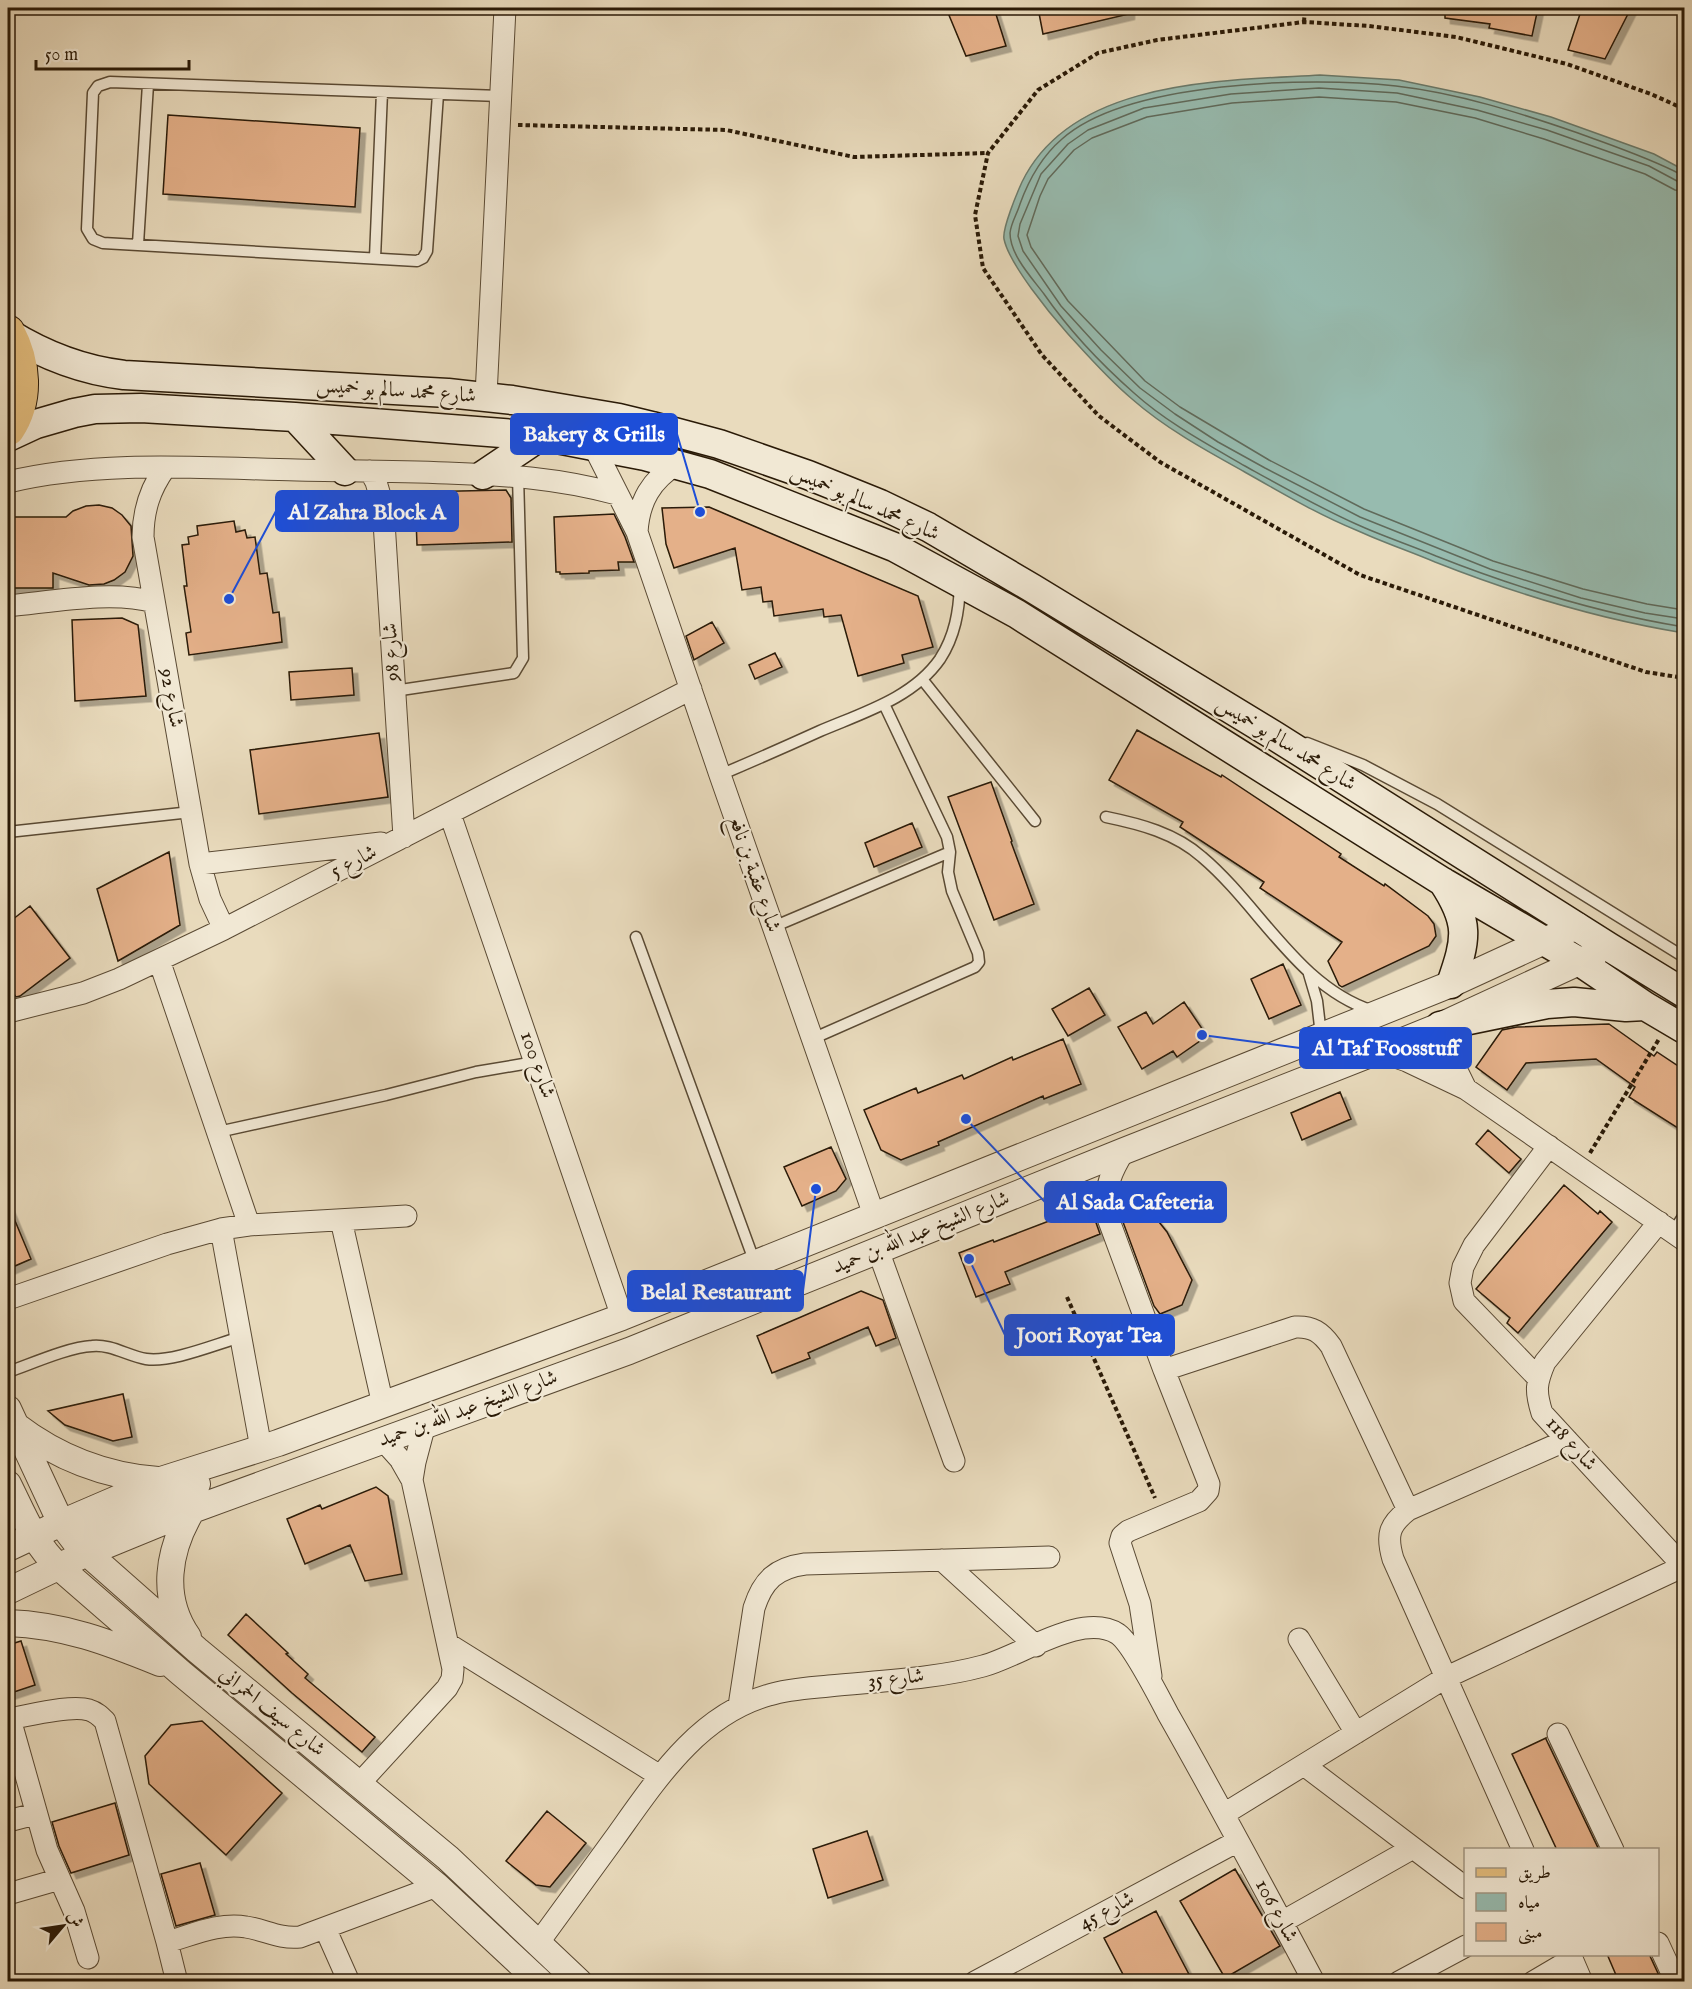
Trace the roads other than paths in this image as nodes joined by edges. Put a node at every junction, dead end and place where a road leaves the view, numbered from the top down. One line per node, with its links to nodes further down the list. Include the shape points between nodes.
1 (505, 8): 5 (street)
2 (148, 84): 3 (lane); 6 (lane); 6 (lane, via 110,82 93,93 87,229 93,239 102,243)
3 (382, 92): 4 (lane); 7 (lane)
4 (438, 94): 5 (lane); 7 (lane, via 427,251 417,261)
5 (500, 96): 9 (street)
6 (138, 244): 7 (lane)
7 (375, 258)
8 (8, 332): 9 (main road, شارع محمد سالم بو خميس, via 51,357 99,372); 11 (main road, via 18,354 22,377 20,400)
9 (486, 396): 30 (main road, شارع محمد سالم بو خميس, via 619,418 719,444 880,504 947,538)
10 (295, 417): 12 (main road, شارع محمد سالم بو خميس); 13 (main road, شارع محمد سالم بو خميس, via 95,409 58,417); 17 (main road)
11 (8, 429)
12 (541, 436): 14 (main road, شارع محمد سالم بو خميس); 18 (main road)
13 (8, 437)
14 (593, 445): 15 (main road, شارع محمد سالم بو خميس); 21 (street, شارع عقبة بن نافع)
15 (677, 464): 22 (street, via 665,471 647,492); 23 (main road, شارع محمد سالم بو خميس, via 869,536)
16 (165, 468): 17 (street); 20 (street, via 64,471); 24 (street, شارع 92, via 150,493 143,522)
17 (358, 471): 18 (street); 28 (street, شارع 98, via 376,482 383,506)
18 (483, 475): 19 (street)
19 (518, 476): 21 (street, via 571,482); 28 (lane, via 523,658 514,673)
20 (8, 482)
21 (617, 494): 22 (street, شارع عقبة بن نافع)
22 (637, 532): 27 (street, شارع عقبة بن نافع)
23 (960, 583): 26 (lane, via 959,610 952,636); 40 (main road, شارع محمد سالم بو خميس)
24 (154, 602): 25 (street, via 108,597); 32 (street, شارع 92)
25 (8, 606)
26 (922, 679): 29 (lane); 35 (lane)
27 (691, 689): 31 (street, شارع عقبة بن نافع); 33 (street, شارع 5)
28 (394, 692): 37 (street, شارع 98)
29 (884, 704): 31 (lane); 38 (lane, via 944,828)
30 (1275, 736): 41 (main road, شارع محمد سالم بو خميس); 47 (lane, via 1306,742 1395,781)
31 (720, 775): 42 (street, شارع عقبة بن نافع)
32 (191, 812): 36 (lane); 39 (street, شارع 92)
33 (450, 814): 37 (street, شارع 5); 61 (street, شارع 100)
34 (1106, 817): 50 (lane, via 1161,832 1201,856)
35 (1035, 821)
36 (8, 832)
37 (399, 839): 39 (street); 43 (street, شارع 5)
38 (950, 852): 42 (lane); 59 (lane, via 949,882 978,953 978,965)
39 (200, 864): 43 (street, شارع 92)
40 (1443, 882): 45 (main road, شارع محمد سالم بو خميس); 51 (main road, via 1462,918 1464,933)
41 (1577, 926): 45 (street, شارع الشيخ عبد الله بن حميد); 46 (main road, شارع محمد سالم بو خميس)
42 (773, 927): 59 (street, شارع عقبة بن نافع)
43 (224, 929): 48 (street, شارع 5)
44 (636, 937): 73 (lane)
45 (1544, 940): 49 (main road, شارع محمد سالم بو خميس); 51 (street, شارع الشيخ عبد الله بن حميد)
46 (1609, 947): 49 (street, شارع الشيخ عبد الله بن حميد); 52 (main road, شارع محمد سالم بو خميس)
47 (1684, 957)
48 (159, 960): 54 (street, شارع 5, via 83,993); 63 (street)
49 (1580, 962): 53 (main road, شارع محمد سالم بو خميس); 57 (street, شارع الشيخ عبد الله بن حميد)
50 (1309, 974): 55 (lane, via 1341,997); 58 (lane)
51 (1451, 984): 55 (street, شارع الشيخ عبد الله بن حميد)
52 (1684, 993)
53 (1645, 1006): 56 (main road, شارع محمد سالم بو خميس); 57 (main road, via 1547,1004)
54 (8, 1012)
55 (1379, 1013): 58 (street, شارع الشيخ عبد الله بن حميد)
56 (1677, 1025)
57 (1437, 1027): 60 (street, شارع الشيخ عبد الله بن حميد); 62 (street)
58 (1321, 1036): 66 (street, شارع الشيخ عبد الله بن حميد)
59 (812, 1040): 66 (street, شارع عقبة بن نافع)
60 (1378, 1051): 62 (street); 65 (street, شارع الشيخ عبد الله بن حميد)
61 (536, 1062): 63 (lane); 75 (street, شارع 100)
62 (1466, 1089): 64 (street)
63 (218, 1132): 69 (street)
64 (1549, 1146): 70 (street); 79 (street, via 1474,1245 1462,1267 1460,1283 1464,1301)
65 (1124, 1151): 72 (street, شارع الشيخ عبد الله بن حميد); 77 (street, via 1112,1170 1105,1210)
66 (874, 1215): 73 (street, شارع الشيخ عبد الله بن حميد)
67 (406, 1216): 68 (street)
68 (341, 1220): 69 (street); 80 (street)
69 (249, 1226): 71 (street)
70 (1675, 1227): 79 (street, via 1545,1362)
71 (221, 1229): 74 (street); 76 (street)
72 (878, 1250): 82 (street, شارع الشيخ عبد الله بن حميد, via 629,1351); 86 (street)
73 (755, 1263): 75 (street, شارع الشيخ عبد الله بن حميد)
74 (8, 1299)
75 (622, 1317): 80 (street, شارع الشيخ عبد الله بن حميد)
76 (241, 1337): 78 (lane, via 156,1359 104,1346 86,1347); 85 (street)
77 (1164, 1370): 91 (street, via 1295,1327 1316,1330 1331,1346); 109 (street, via 1209,1484 1199,1501 1128,1531 1120,1543 1140,1604)
78 (8, 1372)
79 (1538, 1378): 84 (street, شارع 118, via 1536,1396 1542,1413)
80 (382, 1405): 85 (street, شارع الشيخ عبد الله بن حميد)
81 (10, 1416): 87 (street, via 35,1440 83,1465); 92 (street, شارع سيف الحمراني)
82 (425, 1424): 83 (street, شارع الشيخ عبد الله بن حميد); 88 (street)
83 (383, 1440): 88 (street, via 400,1458); 90 (street, شارع الشيخ عبد الله بن حميد)
84 (1567, 1440): 91 (street); 100 (street, شارع 118)
85 (269, 1446): 87 (street, شارع الشيخ عبد الله بن حميد); 95 (street, via 228,1470 168,1496)
86 (954, 1461)
87 (161, 1480): 92 (street, شارع الشيخ عبد الله بن حميد)
88 (412, 1480): 104 (street)
89 (8, 1484): 93 (street, شارع سيف الحمراني)
90 (192, 1510): 95 (street, شارع الشيخ عبد الله بن حميد); 106 (street, via 174,1547 170,1589 174,1612)
91 (1408, 1510): 108 (street, via 1389,1533 1389,1546)
92 (60, 1523): 93 (street, شارع الشيخ عبد الله بن حميد); 95 (street, شارع سيف الحمراني)
93 (37, 1542): 94 (street); 98 (street); 99 (street, شارع سيف الحمراني)
94 (8, 1548)
95 (82, 1549): 99 (street); 106 (street, شارع سيف الحمراني)
96 (1049, 1557): 97 (street)
97 (942, 1560): 105 (street); 110 (street, via 805,1564 777,1572 762,1588 754,1608)
98 (8, 1567)
99 (59, 1567): 101 (street); 107 (street, شارع سيف الحمراني)
100 (1684, 1567): 108 (street)
101 (8, 1591)
102 (8, 1623): 107 (street, via 80,1633)
103 (1299, 1639): 112 (street)
104 (448, 1644): 115 (street); 116 (street, via 453,1669 447,1688)
105 (1036, 1646): 109 (street, شارع 35, via 1070,1631 1104,1627 1120,1636); 110 (street, شارع 35, via 967,1671 801,1689)
106 (196, 1650): 116 (street, شارع سيف الحمراني)
107 (182, 1672): 125 (street, شارع سيف الحمراني)
108 (1445, 1678): 112 (street); 122 (street)
109 (1152, 1684): 118 (street, شارع 35)
110 (739, 1706): 115 (street, شارع 35, via 712,1723)
111 (9, 1719): 117 (street); 130 (street, via 87,1709 105,1721)
112 (1356, 1733): 114 (street)
113 (1558, 1734): 123 (street)
114 (1304, 1765): 118 (street); 121 (street)
115 (660, 1776): 131 (street, شارع 35)
116 (359, 1784): 131 (street, شارع سيف الحمراني, via 448,1858)
117 (35, 1814): 119 (street); 124 (street)
118 (1224, 1814): 120 (street, شارع 35)
119 (8, 1821)
120 (1238, 1841): 128 (street, شارع 106); 141 (street, شارع 45)
121 (1413, 1848): 126 (street); 128 (street)
122 (1522, 1848)
123 (1612, 1848)
124 (60, 1879): 127 (street); 134 (street)
125 (437, 1886): 129 (street); 139 (street, شارع سيف الحمراني)
126 (1464, 1886)
127 (8, 1894)
128 (1282, 1922): 136 (street, شارع 106)
129 (325, 1928): 130 (street, via 290,1938 244,1926 220,1927); 138 (street)
130 (168, 1942): 137 (street)
131 (539, 1942): 140 (street, شارع سيف الحمراني)
132 (1659, 1945): 145 (street)
133 (1464, 1947): 142 (street)
134 (87, 1958)
135 (1565, 1958): 143 (street); 144 (street)
136 (1306, 1979)
137 (177, 1982)
138 (349, 1982)
139 (540, 1982)
140 (579, 1982)
141 (975, 1982)
142 (1399, 1982)
143 (1533, 1982)
144 (1582, 1982)
145 (1676, 1982)

